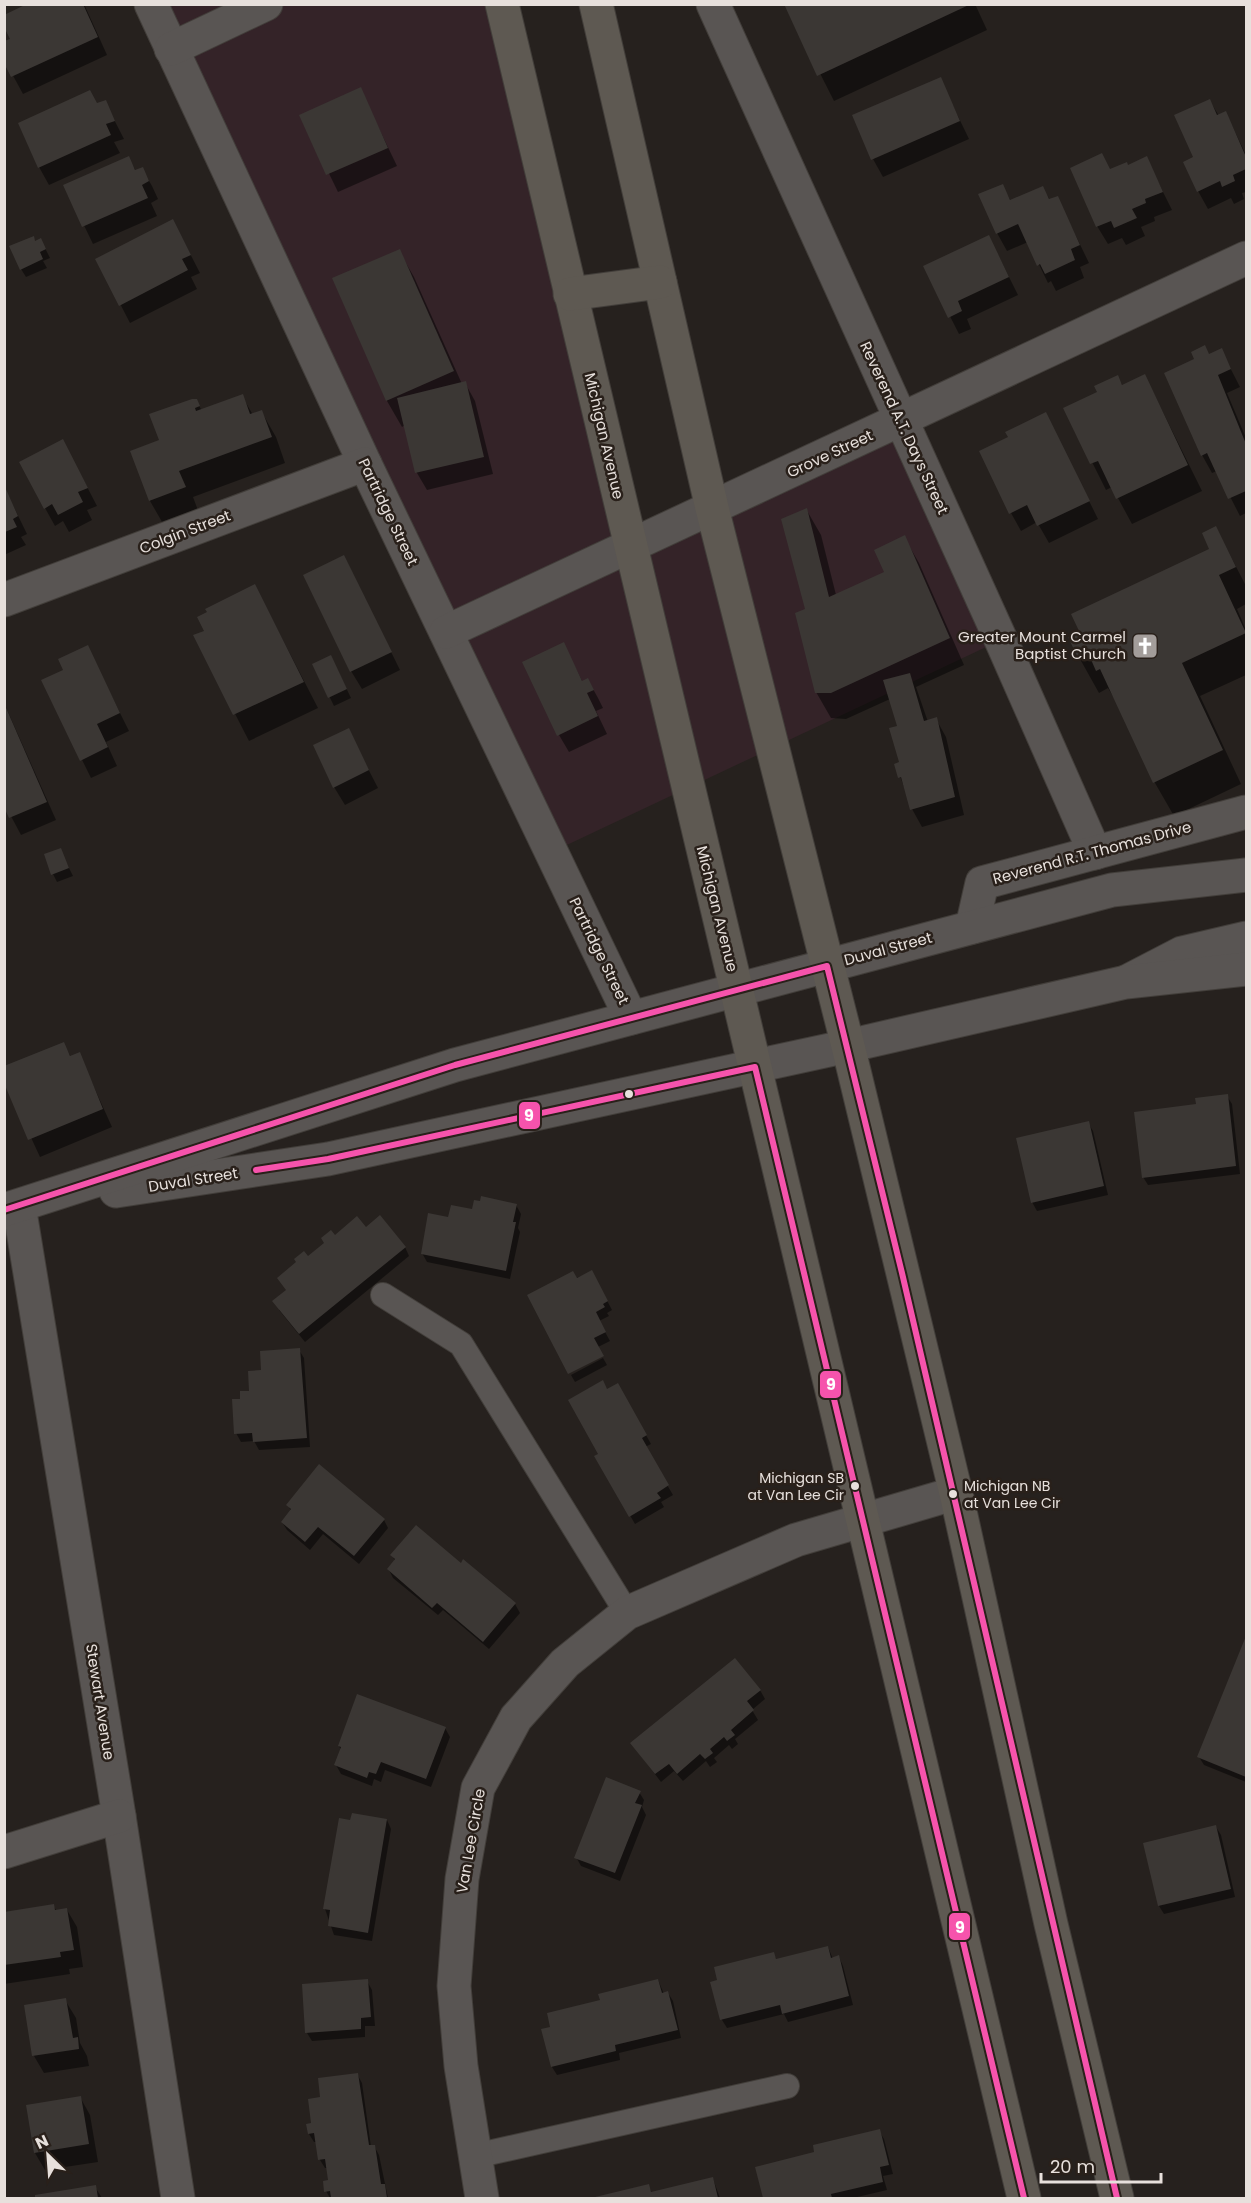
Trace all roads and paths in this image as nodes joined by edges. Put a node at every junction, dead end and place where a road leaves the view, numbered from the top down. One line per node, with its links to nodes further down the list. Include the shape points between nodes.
1 (151, 4): 6 (street, Partridge Street)
2 (266, 4): 6 (street)
3 (502, 4): 9 (main road, Michigan Avenue)
4 (596, 4): 8 (main road)
5 (713, 4): 10 (street, Reverend A.T. Days Street)
6 (171, 49): 11 (street, Partridge Street)
7 (1246, 258): 10 (street, Grove Street)
8 (660, 282): 9 (main road); 12 (main road)
9 (570, 294): 13 (main road, Michigan Avenue)
10 (901, 421): 12 (street, Grove Street); 17 (street, Reverend A.T. Days Street)
11 (365, 464): 14 (street, Colgin Street); 15 (street, Partridge Street)
12 (712, 508): 13 (street, Grove Street); 21 (main road)
13 (630, 546): 15 (street, Grove Street); 24 (main road, Michigan Avenue)
14 (4, 600)
15 (446, 632): 25 (street, Partridge Street)
16 (1246, 812): 17 (street, Reverend R.T. Thomas Drive)
17 (1095, 853): 19 (street, Reverend R.T. Thomas Drive, via 982,883)
18 (1246, 875): 19 (street, Duval Street, via 1112,890)
19 (972, 927): 21 (street, Duval Street)
20 (1246, 938): 23 (street, via 1182,953)
21 (827, 966): 24 (street, Duval Street); 26 (main road)
22 (1246, 969): 23 (street, Duval Street)
23 (1126, 982): 26 (street, Duval Street)
24 (736, 989): 25 (street, Duval Street); 27 (main road, Michigan Avenue)
25 (631, 1018): 28 (street, Duval Street, via 455,1065)
26 (848, 1046): 27 (street, Duval Street); 30 (main road)
27 (755, 1067): 28 (street, Duval Street, via 328,1159); 31 (main road, Michigan Avenue)
28 (12, 1208): 33 (street, Stewart Avenue)
29 (383, 1295): 32 (lane, via 461,1344)
30 (956, 1493): 31 (street, Van Lee Circle); 40 (main road, via 1051,1924)
31 (865, 1520): 32 (street, Van Lee Circle, via 796,1540); 39 (main road, Michigan Avenue)
32 (627, 1613): 36 (street, Van Lee Circle, via 565,1663 516,1718 478,1788 462,1879 454,1986 460,2066)
33 (119, 1816): 34 (street); 37 (street, Stewart Avenue)
34 (4, 1852)
35 (787, 2086): 36 (lane)
36 (475, 2156): 38 (street, Van Lee Circle)
37 (178, 2199)
38 (482, 2199)
39 (1024, 2199)
40 (1117, 2199)

